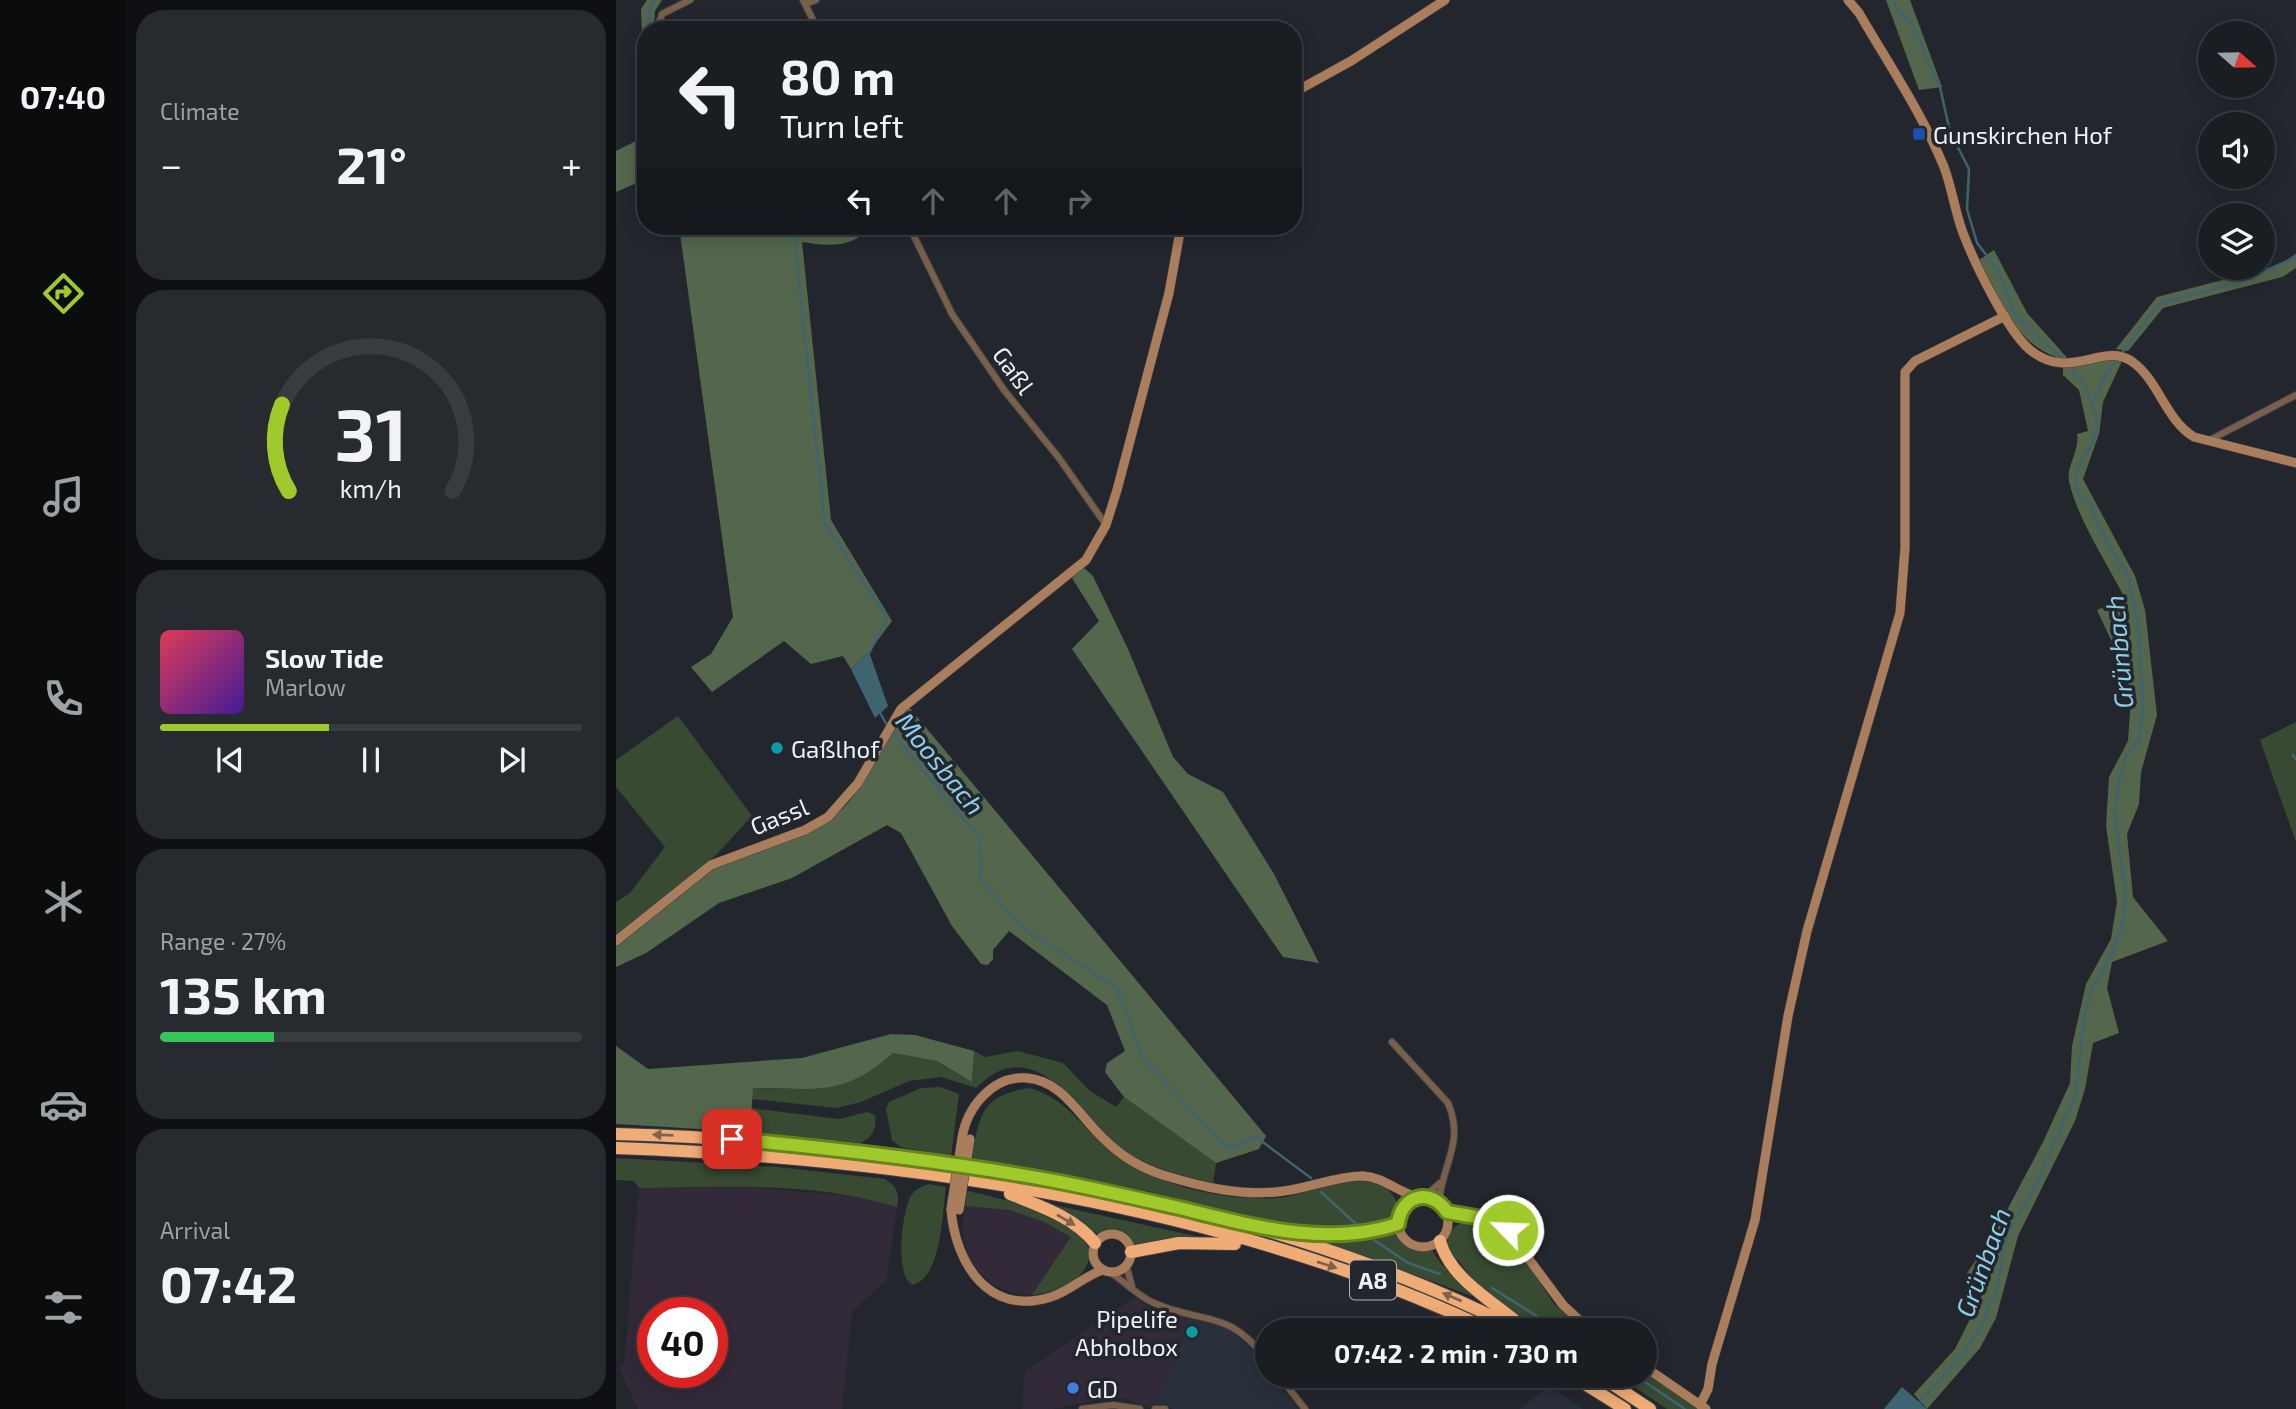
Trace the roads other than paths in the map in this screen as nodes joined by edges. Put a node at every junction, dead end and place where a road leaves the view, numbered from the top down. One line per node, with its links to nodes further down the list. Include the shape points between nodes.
1 (690, 0): 6 (street, via 662,15)
2 (816, 0): 5 (street)
3 (1444, 0): 8 (street)
4 (1848, 0): 11 (street, via 1932,142 1964,234)
5 (805, 2): 7 (street)
6 (660, 21)
7 (814, 21)
8 (1302, 88)
9 (913, 235): 15 (street, Gaßl, via 952,314)
10 (1179, 235): 15 (street, via 1169,293)
11 (2005, 316): 13 (street, via 2029,349 2057,363 2072,365 2120,356 2147,376 2180,426); 49 (street, via 1915,361 1904,376 1905,548 1900,613 1807,931 1788,1016 1755,1220)
12 (2296, 395): 13 (street)
13 (2207, 442): 14 (street)
14 (2296, 463)
15 (1106, 525): 16 (street, Gassl, via 1086,560 901,709 858,783 828,817 711,864)
16 (616, 941)
17 (1392, 1042): 20 (street, via 1452,1113 1455,1145)
18 (616, 1134): 30 (highway, A8, one-way to 18, via 972,1167 826,1147)
19 (616, 1148): 21 (highway, A8, via 792,1159)
20 (1441, 1181): 23 (street); 24 (street)
21 (987, 1185): 32 (highway, one-way to 32, via 1061,1216); 33 (highway, A8, via 1135,1213)
22 (1396, 1188): 23 (street); 25 (street); 38 (street, bridge, via 1363,1177 1252,1194 1161,1174 1114,1149 1062,1094 1035,1080 1012,1079 978,1100 970,1119 955,1209 959,1254 979,1281 1019,1300 1059,1294)
23 (1421, 1197): 24 (street); 25 (street)
24 (1439, 1202): 26 (street)
25 (1403, 1206): 28 (street)
26 (1447, 1212): 27 (street); 29 (street)
27 (1465, 1217): 29 (street); 43 (street, via 1488,1219 1508,1230)
28 (1398, 1224): 30 (highway, via 1334,1234); 31 (street, via 1403,1237 1415,1246)
29 (1448, 1227): 31 (street)
30 (1256, 1228): 41 (highway, A8, one-way to 30, via 1414,1280)
31 (1440, 1241): 42 (highway, via 1446,1256 1473,1287)
32 (1095, 1243): 34 (street, via 1105,1234 1118,1234); 35 (street)
33 (1261, 1245): 34 (highway, via 1179,1242); 40 (highway, A8, one-way to 40, via 1409,1293)
34 (1131, 1252): 36 (street)
35 (1095, 1262): 37 (street); 38 (street)
36 (1126, 1265): 37 (street); 39 (street)
37 (1106, 1271): 38 (street); 39 (street)
38 (1079, 1281)
39 (1132, 1288): 44 (street, via 1166,1308 1229,1323)
40 (1464, 1318)
41 (1495, 1318)
42 (1512, 1318)
43 (1577, 1318)
44 (1255, 1346)
45 (1657, 1375): 49 (street)
46 (1288, 1388): 55 (street)
47 (1591, 1388): 56 (highway)
48 (1618, 1388): 57 (highway)
49 (1703, 1407)
50 (1125, 1408): 51 (street); 52 (street)
51 (1082, 1409)
52 (1140, 1409)
53 (1155, 1409): 54 (street)
54 (1165, 1409)
55 (1305, 1409)
56 (1625, 1409)
57 (1650, 1409)

